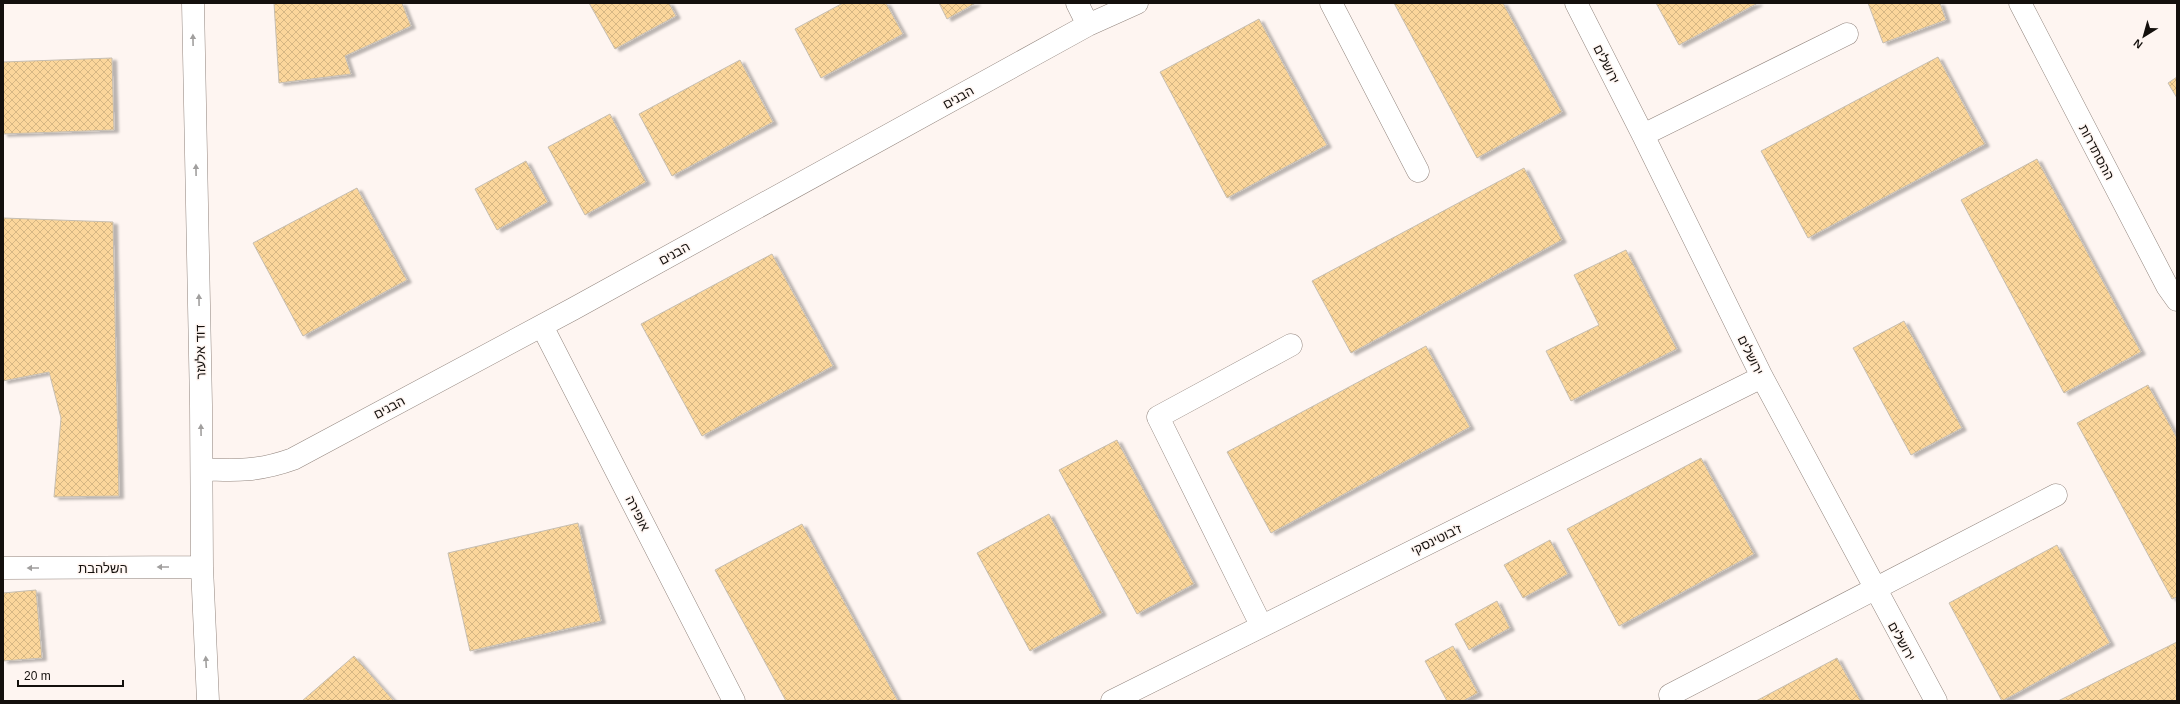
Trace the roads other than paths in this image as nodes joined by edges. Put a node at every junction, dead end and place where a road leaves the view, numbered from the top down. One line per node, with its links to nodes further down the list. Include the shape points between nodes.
1 (193, 3): 15 (street, דוד אלעזר, one-way to 1)
2 (1077, 3): 7 (street)
3 (1137, 3): 7 (street, הבנים)
4 (1331, 3): 10 (street)
5 (1576, 3): 9 (street, ירושלים)
6 (2020, 3): 11 (street, ההסתדרות, via 2167,286)
7 (1088, 25): 12 (street, הבנים)
8 (1846, 34): 9 (street)
9 (1643, 135): 14 (street, ירושלים)
10 (1418, 171)
11 (2177, 300)
12 (542, 326): 15 (street, הבנים, via 293,459 270,468 252,470); 22 (street, אופירה)
13 (1291, 345): 20 (street, via 1158,417)
14 (1762, 377): 19 (street, ירושלים); 20 (street, ז'בוטינסקי)
15 (202, 469): 18 (street, דוד אלעזר)
16 (2056, 495): 19 (street)
17 (3, 568): 18 (street, השלהבת, one-way to 17)
18 (202, 568): 21 (street, דוד אלעזר, one-way to 18)
19 (1874, 590): 24 (street, via 1670,695); 25 (street, ירושלים)
20 (1261, 625): 23 (street, ז'בוטינסקי)
21 (208, 701)
22 (734, 701)
23 (1112, 701)
24 (1673, 701)
25 (1936, 701)

